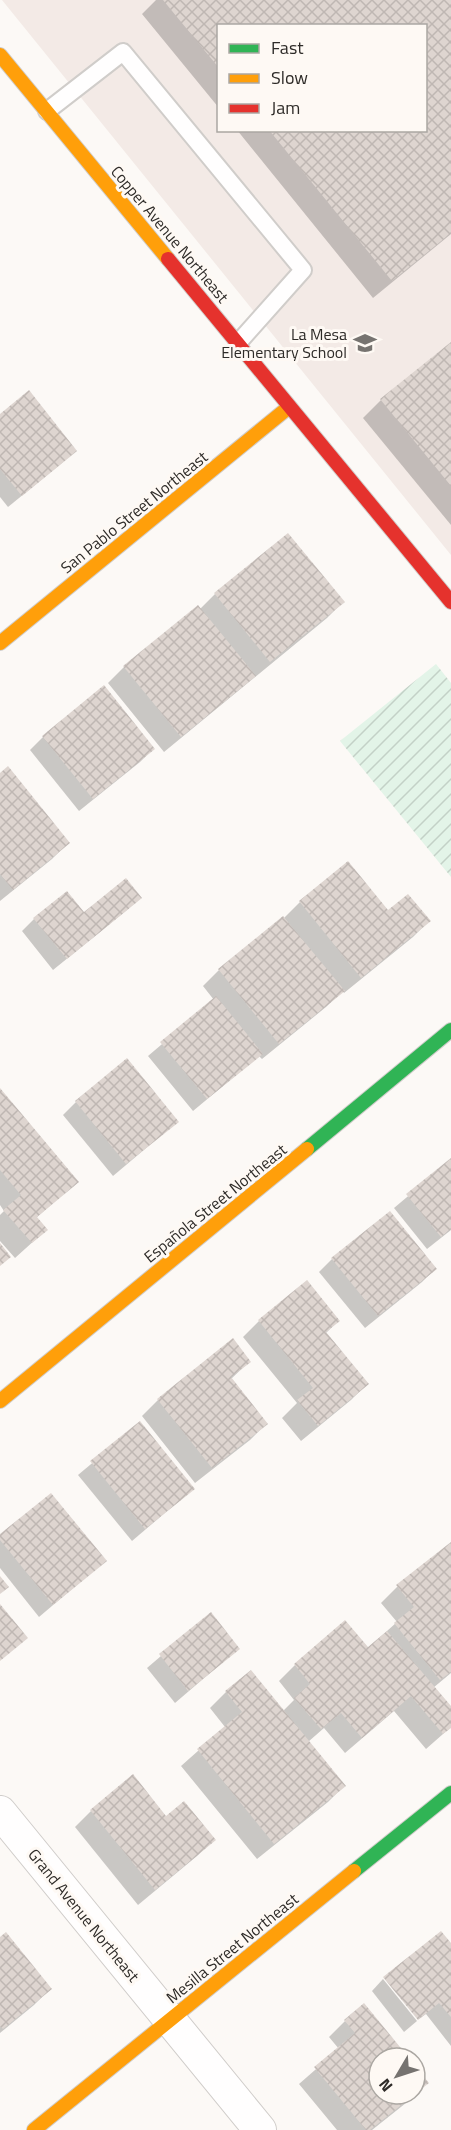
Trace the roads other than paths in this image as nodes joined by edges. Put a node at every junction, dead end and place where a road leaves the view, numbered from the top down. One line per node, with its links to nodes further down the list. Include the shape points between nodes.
1 (0, 55): 2 (street, Copper Avenue Northeast)
2 (46, 111): 3 (street, Copper Avenue Northeast); 3 (lane, via 123,52 303,270)
3 (238, 343): 4 (street, Copper Avenue Northeast)
4 (289, 407): 5 (street, Copper Avenue Northeast); 6 (street, San Pablo Street Northeast)
5 (451, 602)
6 (0, 643)
7 (451, 1030): 8 (street, Española Street Northeast)
8 (0, 1401)
9 (451, 1793): 11 (street, Mesilla Street Northeast)
10 (0, 1812): 11 (street, Grand Avenue Northeast)
11 (170, 2020): 12 (street, Mesilla Street Northeast); 13 (street, Grand Avenue Northeast)
12 (34, 2130)
13 (260, 2130)

